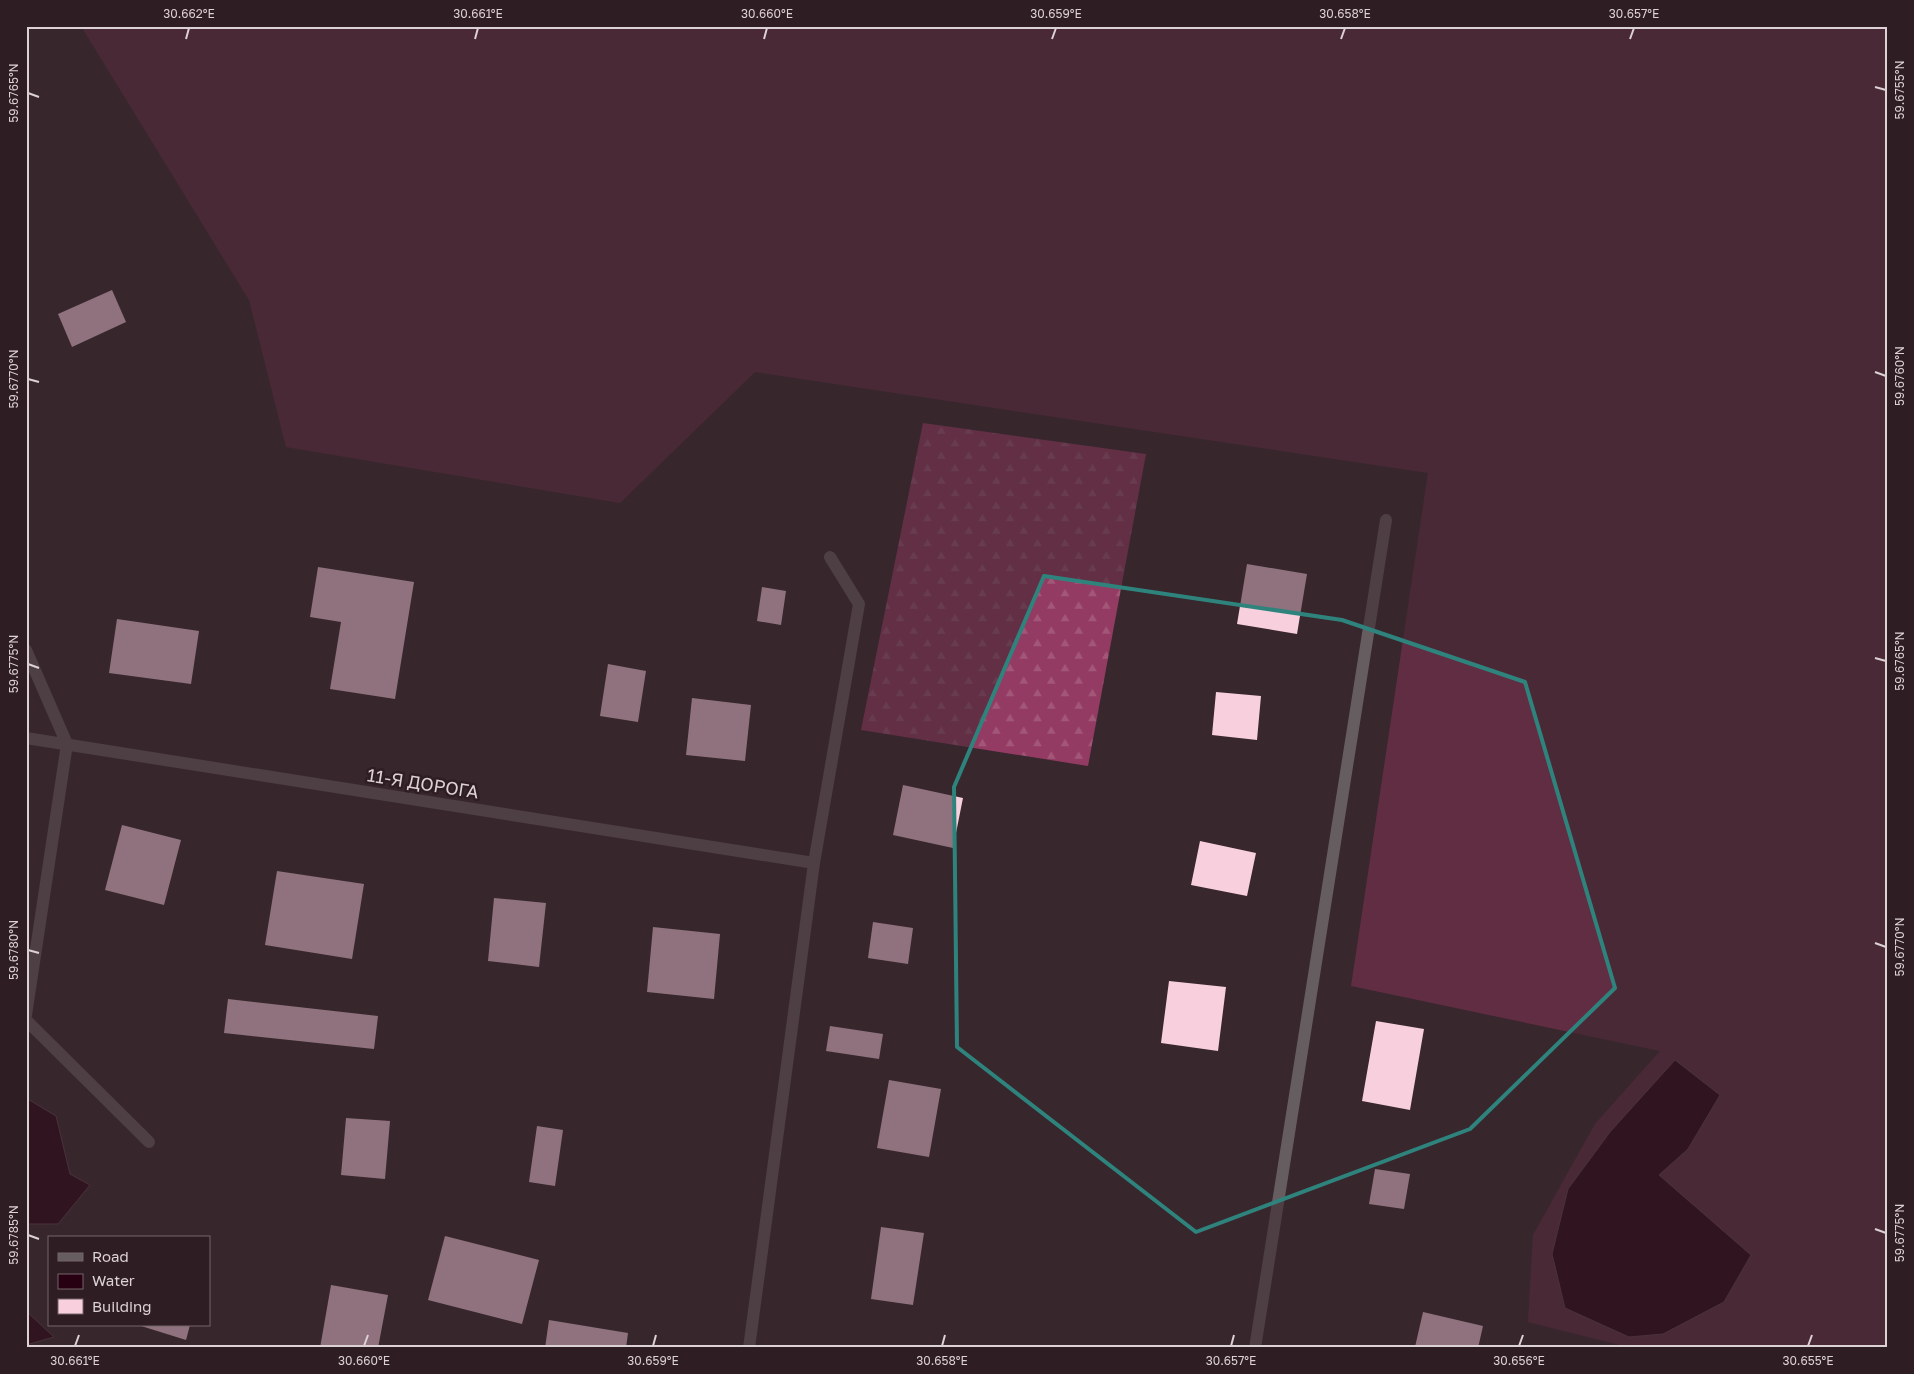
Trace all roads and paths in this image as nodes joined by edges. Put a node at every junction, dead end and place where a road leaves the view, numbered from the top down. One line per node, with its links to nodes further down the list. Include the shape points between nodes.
1 (1386, 520): 11 (street)
2 (830, 557): 6 (street, via 859,604)
3 (26, 650): 5 (street)
4 (26, 738): 5 (street, 11-Я ДОРОГА)
5 (67, 744): 6 (street, 11-Я ДОРОГА); 7 (street)
6 (814, 863): 10 (street)
7 (26, 1015)
8 (26, 1020): 9 (street)
9 (150, 1142)
10 (749, 1348)
11 (1256, 1348)

